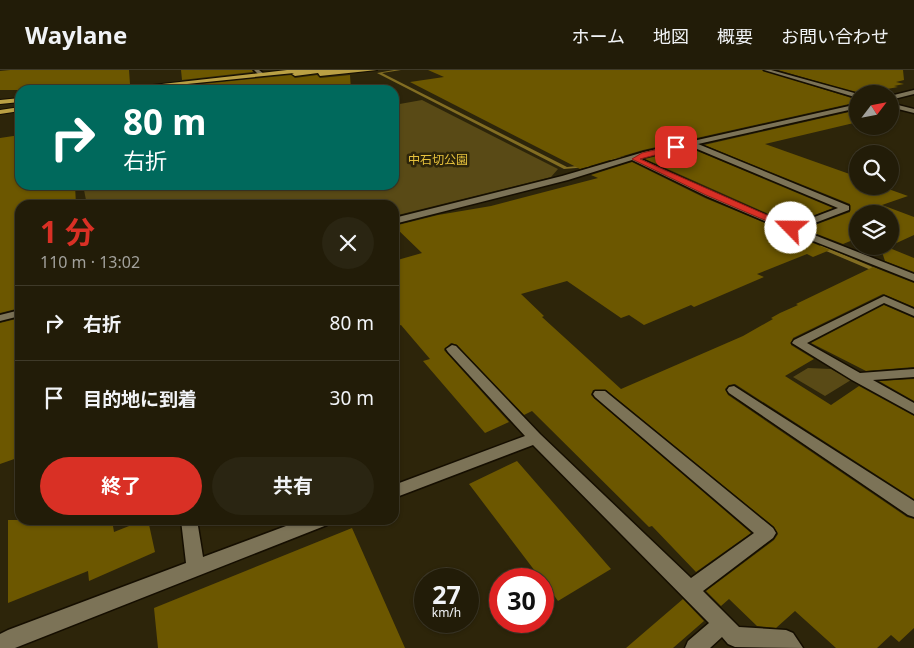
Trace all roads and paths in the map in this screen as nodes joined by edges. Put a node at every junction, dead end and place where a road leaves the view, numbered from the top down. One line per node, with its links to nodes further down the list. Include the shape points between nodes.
1 (303, 70): 6 (highway)
2 (328, 70): 9 (highway)
3 (354, 70): 10 (highway)
4 (374, 70): 7 (highway)
5 (766, 70): 12 (street)
6 (258, 72): 8 (highway)
7 (286, 80)
8 (152, 85)
9 (187, 85)
10 (214, 85)
11 (914, 92): 13 (street)
12 (849, 93)
13 (899, 96)
14 (15, 105): 15 (highway)
15 (0, 107)
16 (899, 107): 18 (street)
17 (849, 108): 19 (street)
18 (914, 111)
19 (692, 144): 20 (street, via 644,154); 22 (street, via 846,208)
20 (635, 159): 21 (street); 22 (street)
21 (399, 220)
22 (791, 228): 23 (street)
23 (914, 278)
24 (914, 313): 29 (street, via 884,299 798,343)
25 (15, 314): 26 (street)
26 (0, 318)
27 (452, 349): 33 (street)
28 (914, 373): 29 (street)
29 (857, 377): 32 (street)
30 (734, 390): 35 (street)
31 (600, 394): 39 (street, via 766,533)
32 (914, 409)
33 (536, 438): 34 (street); 39 (street)
34 (399, 490)
35 (914, 510)
36 (190, 525): 38 (street)
37 (308, 525): 38 (street)
38 (196, 568): 41 (street)
39 (690, 590): 40 (street)
40 (722, 624): 42 (street); 43 (street, via 735,637 786,640)
41 (0, 645)
42 (694, 648)
43 (793, 648)

